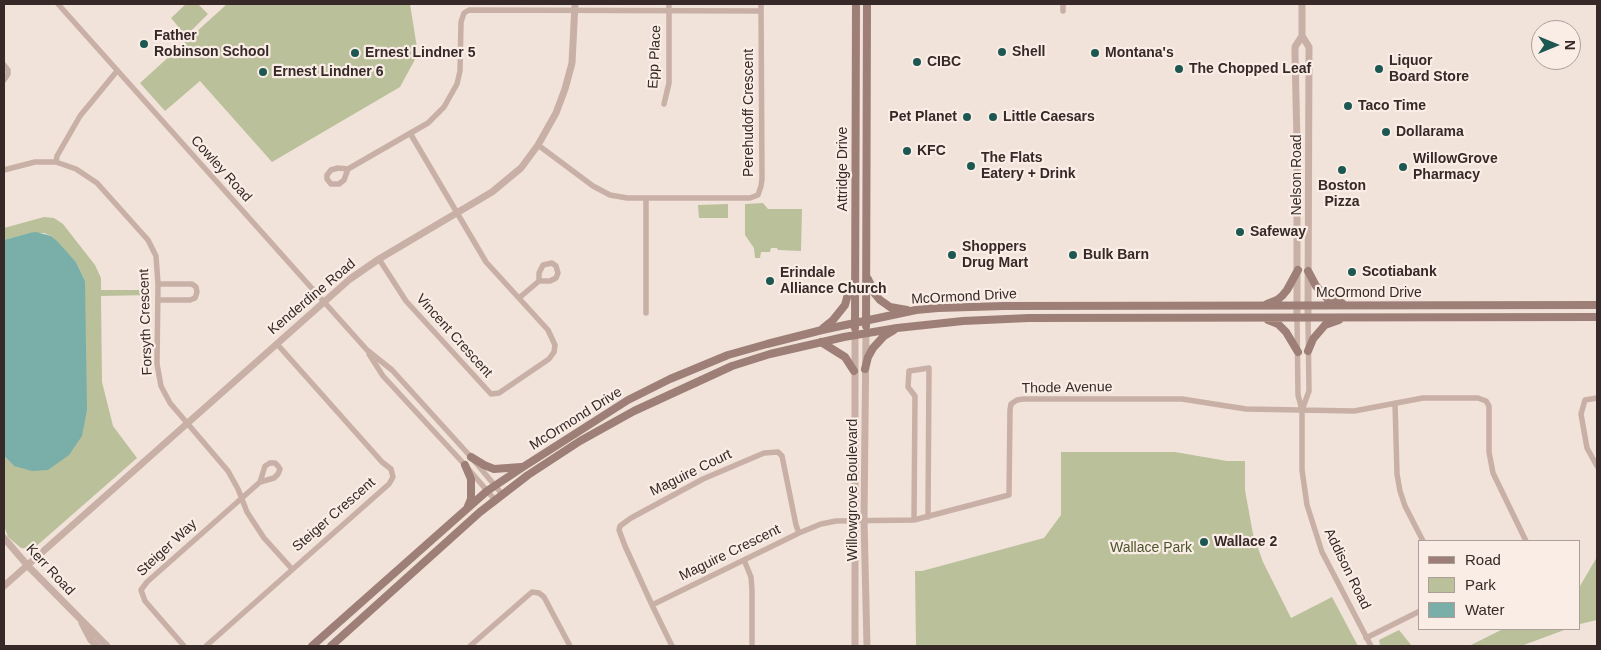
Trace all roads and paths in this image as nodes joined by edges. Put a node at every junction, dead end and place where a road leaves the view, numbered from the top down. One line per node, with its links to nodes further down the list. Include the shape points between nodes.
1 (58, 4): 14 (street, Cowley Road)
2 (669, 4): 9 (street, Epp Place)
3 (761, 4): 10 (street, Perehudoff Crescent)
4 (856, 4): 29 (main road, Attridge Drive)
5 (867, 4): 27 (main road, Attridge Drive)
6 (1063, 4): 11 (street)
7 (1302, 4): 12 (street, Nelson Road)
8 (576, 7): 9 (street); 17 (street, via 469,10 464,13 461,22 462,59 457,84 444,107); 18 (street, Kenderdine Road, via 572,63 565,89)
9 (669, 11): 10 (street); 16 (street, Epp Place, via 669,83)
10 (761, 11): 22 (street, Perehudoff Crescent, via 760,193 750,198)
11 (1063, 11)
12 (1302, 36): 25 (street, Nelson Road, via 1295,48); 26 (street, Nelson Road, via 1309,47)
13 (4, 65): 15 (street, via 8,70)
14 (117, 71): 19 (street, via 80,116); 33 (street, Cowley Road)
15 (4, 80)
16 (664, 104)
17 (410, 133): 20 (street); 23 (street, Vincent Crescent)
18 (538, 145): 22 (street, Perehudoff Crescent, via 610,195); 23 (street, Kenderdine Road, via 521,168 492,192)
19 (56, 162): 21 (street, Forsyth Crescent, via 35,162); 30 (street, Forsyth Crescent, via 76,169 97,183 148,240 156,256)
20 (348, 169)
21 (4, 170)
22 (646, 198): 41 (street)
23 (457, 214): 24 (street, Kenderdine Road); 31 (street, Vincent Crescent, via 486,262)
24 (379, 259): 31 (street, Vincent Crescent, via 406,301 492,394 499,394 550,359 554,352 555,345 548,330); 33 (street, Kenderdine Road)
25 (1298, 270): 36 (main road, via 1282,296); 37 (street, Nelson Road)
26 (1308, 271): 34 (main road, via 1327,298); 38 (street, Nelson Road)
27 (866, 273): 40 (main road, via 880,300 890,307); 48 (main road, Attridge Drive)
28 (539, 281): 31 (street)
29 (855, 281): 49 (main road, Attridge Drive); 51 (main road, via 845,305)
30 (158, 284): 32 (street, Forsyth Crescent); 32 (street, via 192,284 197,292 190,300)
31 (519, 298)
32 (159, 300): 64 (street, Forsyth Crescent, via 157,364 161,386)
33 (324, 303): 55 (street, Kenderdine Road); 56 (street, Cowley Road)
34 (1349, 305): 35 (main road, McOrmond Drive); 38 (main road, McOrmond Drive)
35 (1597, 305)
36 (1262, 306): 37 (main road, McOrmond Drive); 39 (main road, McOrmond Drive)
37 (1298, 306): 38 (main road, McOrmond Drive); 47 (street, Nelson Road)
38 (1308, 306): 42 (street, Nelson Road)
39 (1102, 307): 40 (main road, McOrmond Drive, via 1004,306); 45 (main road)
40 (916, 310): 48 (main road, McOrmond Drive)
41 (646, 313)
42 (1308, 317): 43 (main road, McOrmond Drive); 47 (main road, McOrmond Drive); 57 (street, Addison Road)
43 (1349, 317): 44 (main road, McOrmond Drive); 57 (main road, via 1325,325)
44 (1597, 317)
45 (1083, 318): 46 (main road, McOrmond Drive); 50 (main road, McOrmond Drive, via 973,320)
46 (1263, 318): 47 (main road, McOrmond Drive); 58 (main road, via 1278,324)
47 (1297, 318): 58 (street, Addison Road)
48 (866, 321): 49 (main road, McOrmond Drive); 52 (main road, Attridge Drive)
49 (855, 324): 51 (main road, McOrmond Drive); 53 (main road, Attridge Drive)
50 (897, 328): 52 (main road, McOrmond Drive); 59 (main road, via 873,348)
51 (822, 330): 68 (main road, McOrmond Drive, via 728,355 670,379 628,400)
52 (866, 333): 53 (main road, McOrmond Drive); 59 (street, Willowgrove Boulevard)
53 (855, 334): 54 (main road, McOrmond Drive); 60 (street, Willowgrove Boulevard)
54 (821, 342): 60 (main road, via 845,358); 72 (main road, McOrmond Drive, via 732,366 634,410 528,474)
55 (277, 344): 64 (street, Kenderdine Road); 86 (street, Steiger Crescent, via 391,469 392,477 389,484)
56 (366, 350): 65 (street, Cowley Road, via 392,370); 66 (street, Cowley Road, via 382,376)
57 (1308, 351): 63 (street, Addison Road, via 1309,391)
58 (1298, 352): 63 (street, Addison Road, via 1298,395)
59 (865, 369): 78 (street, Willowgrove Boulevard)
60 (854, 371): 77 (street, Willowgrove Boulevard)
61 (1597, 398): 67 (street, via 1586,400 1581,414 1587,448)
62 (1395, 403): 63 (street, via 1354,411); 82 (street, via 1400,492); 83 (street, via 1423,398 1478,398 1486,401 1489,406 1492,472)
63 (1302, 410): 76 (street, Thode Avenue, via 1246,409 1182,399 1017,400 1011,404 1010,410 1009,495); 91 (street, Addison Road, via 1302,470 1310,520 1322,552)
64 (187, 424): 73 (street, Steiger Crescent, via 220,460); 85 (street, Kenderdine Road)
65 (471, 457): 68 (main road, via 494,469); 70 (street, Cowley Road)
66 (465, 465): 71 (street, Cowley Road); 75 (main road, via 471,479 471,499)
67 (1597, 466)
68 (523, 467): 70 (main road, McOrmond Drive)
69 (260, 482): 73 (street)
70 (495, 486): 71 (main road, McOrmond Drive); 72 (street, Cowley Road)
71 (487, 491): 74 (street, Cowley Road); 75 (main road, McOrmond Drive)
72 (502, 494): 74 (main road, McOrmond Drive)
73 (242, 498): 86 (street, Steiger Crescent, via 264,538); 94 (street, Steiger Way, via 141,590 145,601)
74 (495, 500): 97 (main road, McOrmond Drive)
75 (465, 511): 96 (main road, McOrmond Drive)
76 (928, 517): 79 (street, Thode Avenue); 79 (street, via 929,368 909,371 908,387 915,396)
77 (855, 520): 78 (street, Maguire Crescent); 80 (street, Maguire Crescent, via 821,524); 102 (street, Willowgrove Boulevard)
78 (864, 520): 79 (street, Thode Avenue); 103 (street, Willowgrove Boulevard)
79 (914, 520)
80 (799, 533): 84 (street, Maguire Crescent); 88 (street, Maguire Court, via 782,456 778,452 764,453 703,479 620,526 624,546)
81 (4, 538): 85 (street, Kerr Road)
82 (1422, 540)
83 (1526, 540)
84 (744, 560): 88 (street, Maguire Crescent); 101 (street, via 751,577)
85 (28, 566): 87 (street, Kenderdine Road); 90 (street, Kerr Road)
86 (292, 569): 95 (street)
87 (4, 586)
88 (652, 605): 100 (street)
89 (1418, 612): 91 (street)
90 (79, 618): 92 (street, Kerr Road); 93 (street, Kerr Road)
91 (1366, 638): 104 (street, Addison Road)
92 (97, 646)
93 (107, 646)
94 (184, 646)
95 (206, 646)
96 (312, 646)
97 (331, 646)
98 (470, 646): 99 (street, via 532,592 544,597)
99 (570, 646)
100 (672, 646)
101 (752, 646)
102 (855, 646)
103 (867, 646)
104 (1371, 646)

